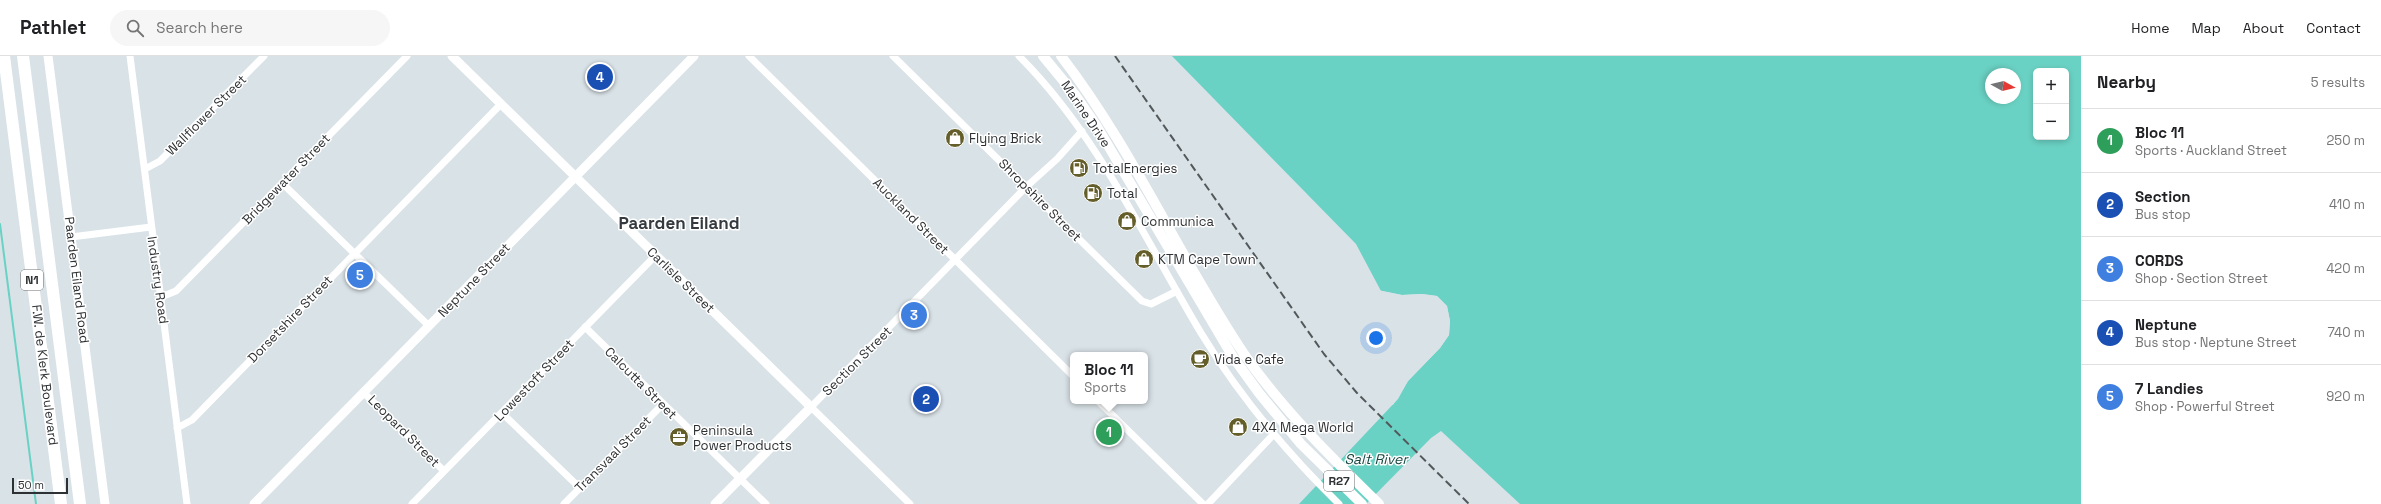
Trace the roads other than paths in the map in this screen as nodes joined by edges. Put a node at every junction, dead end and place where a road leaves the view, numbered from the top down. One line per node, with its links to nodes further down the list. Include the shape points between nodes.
1 (4, 56): 41 (highway, F.W. de Klerk Boulevard / N1)
2 (23, 56): 42 (highway, F.W. de Klerk Boulevard / N1)
3 (48, 56): 21 (street, Paarden Eiland Road)
4 (130, 56): 16 (street, Industry Road)
5 (264, 56): 16 (street, Wallflower Street, via 160,161)
6 (407, 56): 18 (street, Bridgewater Street)
7 (452, 56): 14 (street, Carlisle Street)
8 (694, 56): 17 (street, Neptune Street)
9 (749, 56): 24 (street, Auckland Street)
10 (893, 56): 19 (street, Shropshire Street)
11 (1019, 56): 15 (street, via 1039,75)
12 (1044, 56): 54 (main road, Marine Drive / R27, via 1096,126 1233,357 1263,399 1316,459)
13 (1061, 56): 40 (main road, Marine Drive / R27, via 1106,119 1244,353 1277,398 1326,453)
14 (501, 104): 17 (street, Carlisle Street); 22 (street, Dorsetshire Street)
15 (1082, 131): 19 (street, Section Street, via 1057,159); 25 (street)
16 (145, 169): 20 (street, Industry Road)
17 (575, 176): 23 (street, Carlisle Street); 27 (street, Neptune Street)
18 (282, 183): 22 (street); 26 (street, Bridgewater Street, via 176,291)
19 (1026, 187): 24 (street, Section Street); 25 (street, Shropshire Street, via 1142,301 1151,304)
20 (151, 227): 21 (street); 26 (street, Industry Road)
21 (71, 237): 43 (street, Paarden Eiland Road)
22 (354, 254): 27 (street); 35 (street, Dorsetshire Street, via 192,420)
23 (656, 254): 28 (street, Lowestoft Street); 33 (street, Carlisle Street)
24 (955, 260): 29 (street, Auckland Street); 33 (street, Section Street)
25 (1177, 291): 36 (street, via 1223,368)
26 (161, 297): 35 (street, Industry Road)
27 (429, 326): 30 (street, Neptune Street)
28 (585, 327): 31 (street, Calcutta Street); 34 (street, Lowestoft Street)
29 (1070, 373)
30 (363, 392): 37 (street, Leopard Street); 45 (street, Neptune Street)
31 (662, 404): 38 (street, Calcutta Street); 39 (street, Transvaal Street)
32 (1101, 404): 51 (street)
33 (811, 407): 38 (street, Section Street); 50 (street, Carlisle Street)
34 (502, 413): 37 (street, Lowestoft Street); 39 (street)
35 (177, 428): 44 (street, Industry Road)
36 (1273, 435): 52 (street); 53 (street)
37 (444, 471): 46 (street, Lowestoft Street)
38 (740, 479): 48 (street, Section Street); 49 (street, Calcutta Street)
39 (580, 488): 47 (street, Transvaal Street)
40 (1377, 502)
41 (61, 504)
42 (80, 504)
43 (105, 504)
44 (187, 504)
45 (254, 504)
46 (412, 504)
47 (564, 504)
48 (715, 504)
49 (766, 504)
50 (910, 504)
51 (1203, 504)
52 (1208, 504)
53 (1339, 504)
54 (1362, 504)

